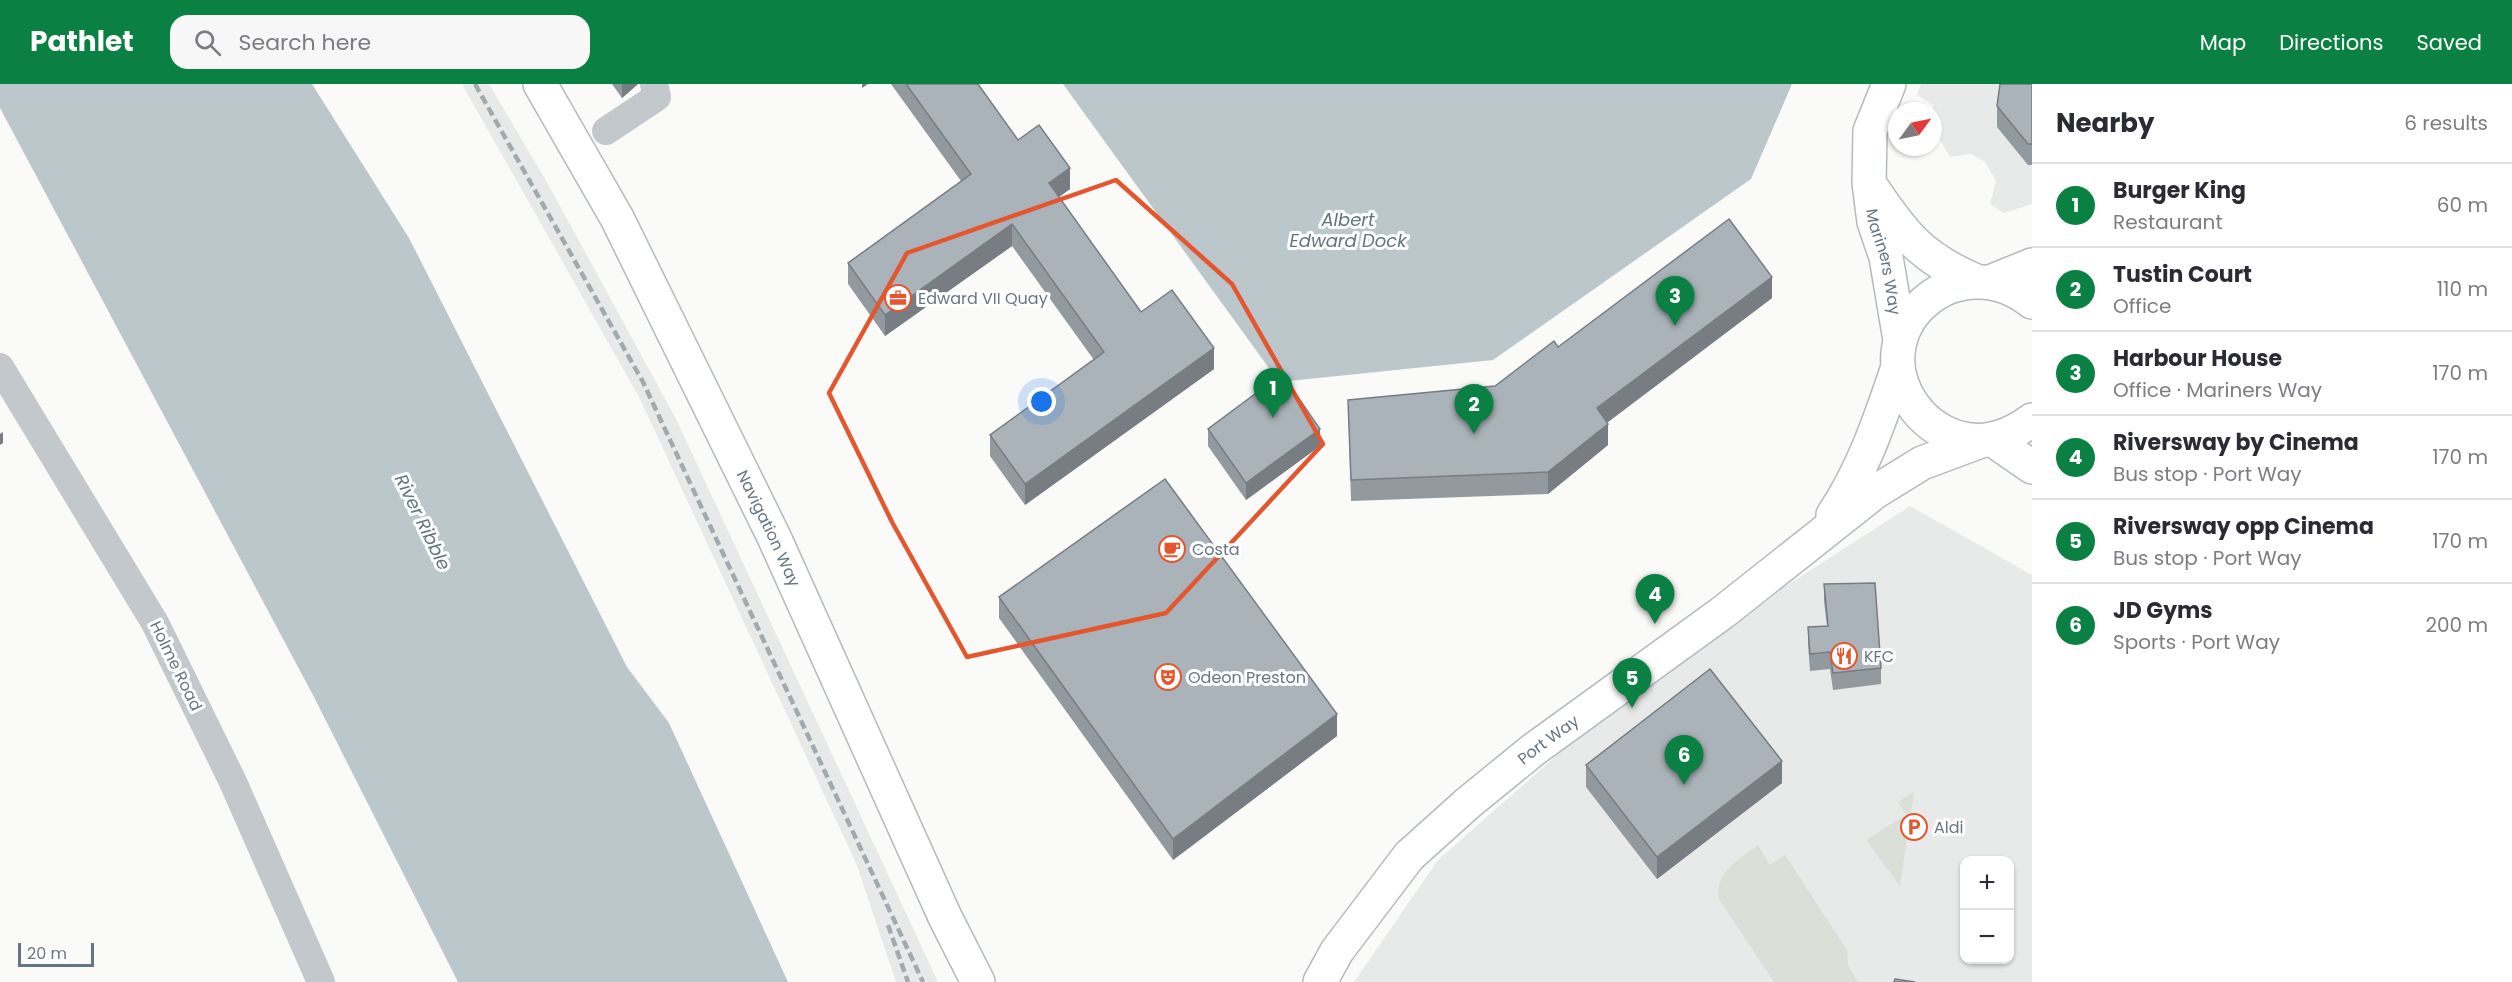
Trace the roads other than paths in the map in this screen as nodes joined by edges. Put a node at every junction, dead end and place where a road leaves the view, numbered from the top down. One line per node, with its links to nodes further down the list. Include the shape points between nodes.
1 (540, 84): 16 (street, Navigation Way, via 617,218 774,537)
2 (654, 84): 4 (street, via 657,96)
3 (1889, 84): 5 (street, Mariners Way, via 1870,131)
4 (606, 131)
5 (1869, 183): 7 (street, Mariners Way, via 1913,244 1946,268); 9 (street, Mariners Way, via 1874,222 1886,257)
6 (2032, 265): 7 (street)
7 (1982, 281): 8 (street, Mariners Way, via 2019,291); 9 (street, Port Way, via 1951,285 1930,296 1912,316)
8 (2032, 302)
9 (1899, 354): 12 (street, Mariners Way, via 1905,394 1921,416 1942,432 1967,440); 14 (street, Port Way, via 1871,446 1857,477)
10 (0, 367): 15 (street, Holme Road, via 156,623 233,782)
11 (2032, 420): 12 (street, Port Way, via 2018,431)
12 (1987, 440): 13 (street); 14 (street, Port Way, via 1922,463 1875,492)
13 (2032, 467)
14 (1817, 539): 17 (street, Port Way, via 1533,750 1468,803 1409,856 1338,951)
15 (321, 982)
16 (978, 982)
17 (1320, 982)

